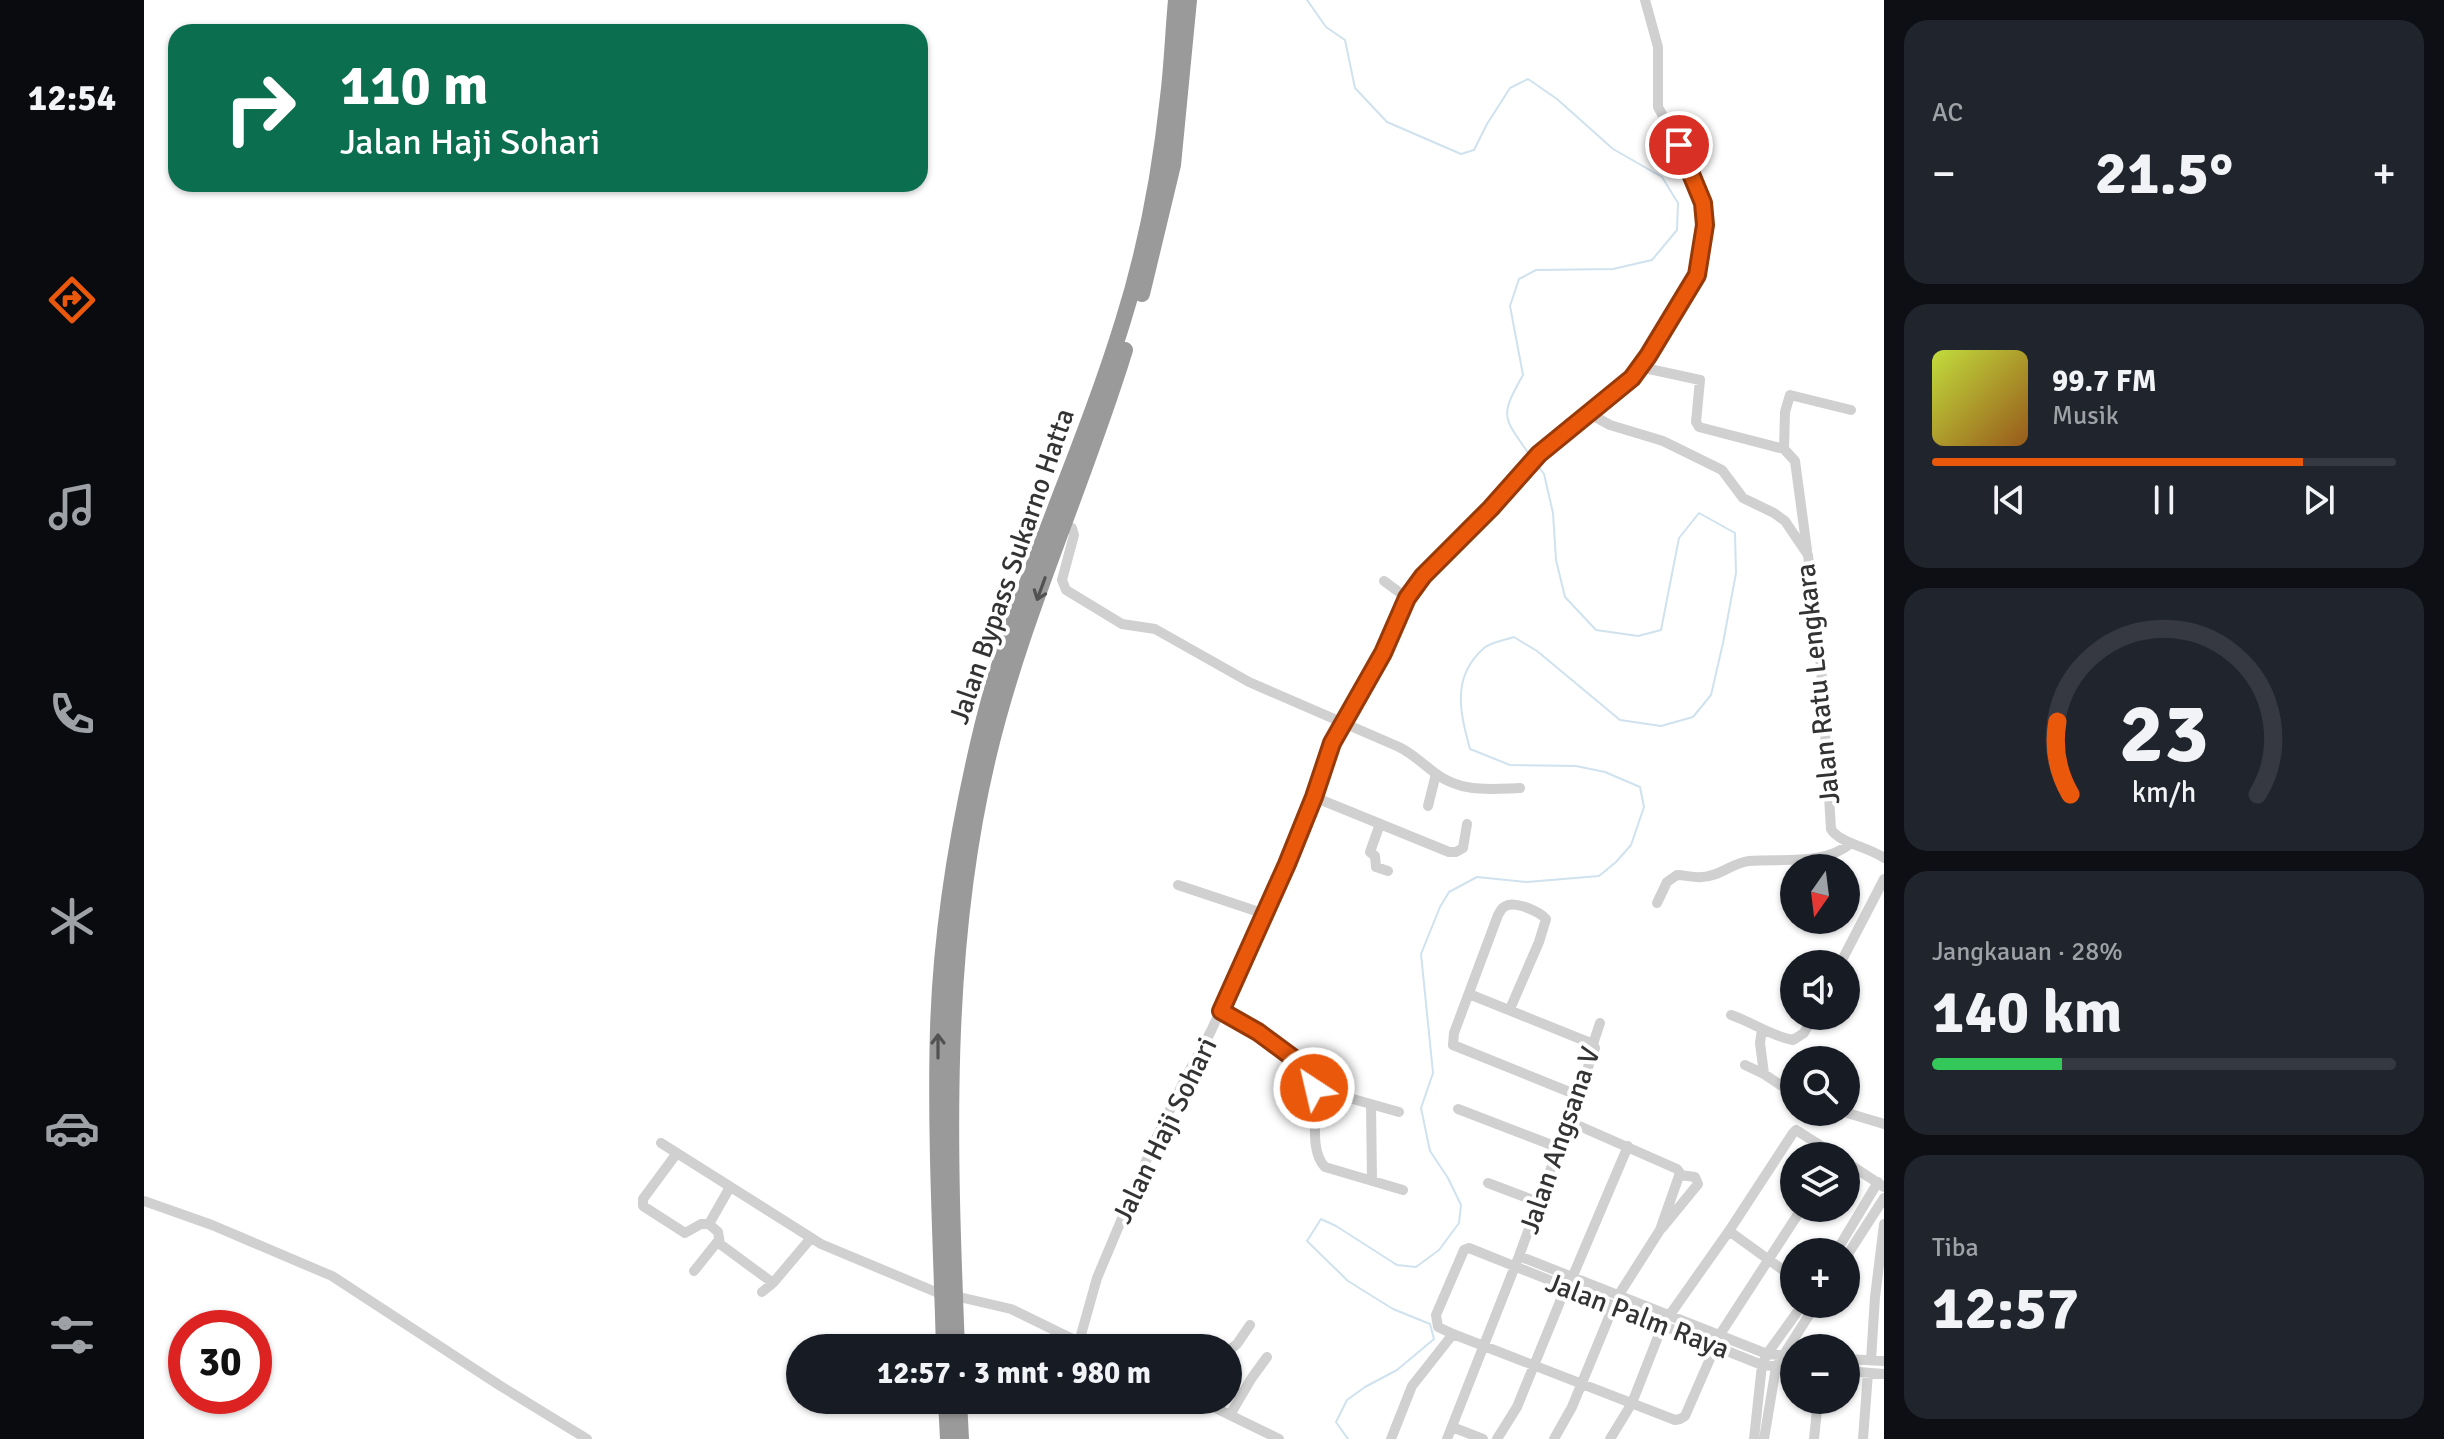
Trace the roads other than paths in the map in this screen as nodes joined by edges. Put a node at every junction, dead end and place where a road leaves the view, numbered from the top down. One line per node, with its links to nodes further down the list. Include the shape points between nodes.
1 (1176, 0): 79 (highway, Jalan Bypass Sukarno Hatta, one-way to 1, via 937,1134 938,1026 958,837 1012,626 1107,370 1138,267 1161,155)
2 (1189, 0): 8 (highway, Jalan Bypass Sukarno Hatta, via 1173,165 1152,259)
3 (1645, 0): 4 (street, Jalan Haji Sohari, via 1658,47 1658,107 1703,203 1705,225 1697,275)
4 (1640, 367): 6 (street, Jalan Haji Sohari); 7 (street, via 1700,380 1699,427)
5 (1851, 410): 7 (street, via 1790,395)
6 (1588, 413): 9 (street, Jalan Ratu Lengkara, via 1722,470 1743,498 1785,521); 11 (street, Jalan Haji Sohari, via 1539,454)
7 (1784, 449): 9 (street, via 1795,461)
8 (1064, 525): 12 (street, via 1074,535 1062,580 1066,590 1122,624 1162,632 1249,682); 79 (highway, Jalan Bypass Sukarno Hatta, one-way to 79, via 1011,673 969,850 952,1019)
9 (1808, 555): 19 (street, Jalan Ratu Lengkara, via 1831,829)
10 (1384, 581): 11 (street)
11 (1407, 598): 12 (street, Jalan Haji Sohari, via 1383,653)
12 (1341, 722): 13 (street, via 1414,755); 15 (street, Jalan Haji Sohari)
13 (1436, 774): 14 (street, via 1469,788); 16 (street)
14 (1520, 788)
15 (1314, 797): 17 (street); 25 (street, Jalan Haji Sohari)
16 (1428, 806)
17 (1380, 824): 18 (street, via 1454,852 1463,848); 21 (street, via 1370,852 1376,867)
18 (1467, 824)
19 (1851, 843): 20 (street, Jalan Ratu Lengkara); 24 (street, via 1829,855 1739,863 1704,877 1677,875 1667,882)
20 (1884, 858)
21 (1388, 871)
22 (1884, 879): 26 (street)
23 (1178, 885): 25 (street)
24 (1657, 903)
25 (1265, 914): 29 (street, Jalan Haji Sohari)
26 (1847, 950)
27 (1469, 994): 28 (street); 28 (street, via 1501,910 1511,904 1541,913 1545,924); 39 (street, via 1453,1045)
28 (1510, 1009): 34 (street)
29 (1221, 1011): 38 (street, via 1308,1069); 89 (street, Jalan Haji Sohari, via 1152,1147 1097,1278)
30 (1731, 1015): 32 (street)
31 (1600, 1023): 34 (street, Jalan Angsana V)
32 (1762, 1029): 33 (street, via 1793,1040); 36 (street)
33 (1806, 1030)
34 (1593, 1044): 39 (street, Jalan Angsana V)
35 (1745, 1065): 36 (street)
36 (1764, 1074): 37 (street)
37 (1780, 1085)
38 (1314, 1088): 40 (street); 55 (street, via 1321,1164)
39 (1577, 1095): 44 (street, Jalan Angsana V)
40 (1371, 1104): 42 (street); 55 (street)
41 (1458, 1109): 50 (street)
42 (1399, 1112)
43 (1860, 1117): 45 (street)
44 (1568, 1121): 49 (street); 50 (street, Jalan Angsana V)
45 (1884, 1124)
46 (1788, 1142): 47 (street, via 1796,1130)
47 (1814, 1142)
48 (661, 1143): 51 (street)
49 (1628, 1146): 54 (street); 77 (street)
50 (1557, 1147): 62 (street, Jalan Angsana V)
51 (677, 1153): 58 (street); 64 (street, via 643,1206 685,1233)
52 (1780, 1154): 67 (street)
53 (1860, 1171): 57 (street)
54 (1680, 1175): 66 (street); 66 (street, via 1695,1177 1698,1184)
55 (1372, 1181): 59 (street)
56 (1488, 1183): 62 (street)
57 (1881, 1185): 69 (street)
58 (730, 1187): 64 (street); 68 (street)
59 (1403, 1190)
60 (1884, 1198): 70 (street)
61 (144, 1201): 112 (street, via 332,1276)
62 (1538, 1202): 72 (street, Jalan Angsana V)
63 (1793, 1222): 73 (street)
64 (709, 1224): 71 (street, via 718,1232)
65 (1884, 1224): 80 (street)
66 (1660, 1230): 81 (street)
67 (1729, 1231): 73 (street); 84 (street)
68 (811, 1238): 76 (street); 79 (street)
69 (1845, 1238)
70 (1858, 1238)
71 (718, 1241): 75 (street); 76 (street)
72 (1516, 1261): 77 (street, Jalan Palm Raya); 90 (street, Jalan Palm Raya, via 1464,1250 1436,1315 1438,1327); 93 (street, Jalan Angsana V)
73 (1768, 1261): 74 (street); 92 (street)
74 (1780, 1269)
75 (694, 1271)
76 (773, 1283): 78 (street)
77 (1569, 1283): 81 (street, Jalan Palm Raya); 100 (street)
78 (762, 1292)
79 (949, 1296): 86 (highway, Jalan Bypass Sukarno Hatta); 87 (highway, Jalan Bypass Sukarno Hatta); 88 (street, via 1011,1309)
80 (1879, 1297): 97 (street)
81 (1616, 1300): 84 (street, Jalan Palm Raya); 104 (street)
82 (1793, 1318): 95 (street)
83 (1807, 1318): 99 (street)
84 (1666, 1320): 92 (street, Jalan Palm Raya); 105 (street)
85 (1250, 1325): 91 (street)
86 (945, 1334)
87 (955, 1334)
88 (1063, 1334)
89 (1081, 1334)
90 (1453, 1334): 93 (street); 116 (street, via 1412,1386)
91 (1242, 1337)
92 (1718, 1341): 95 (street, Jalan Palm Raya); 105 (street, via 1685,1416 1675,1420)
93 (1483, 1346): 100 (street); 111 (street, Jalan Angsana V)
94 (1267, 1357): 109 (street)
95 (1765, 1359): 99 (street, Jalan Palm Raya); 122 (street)
96 (1860, 1360): 97 (street)
97 (1871, 1360): 98 (street)
98 (1884, 1361)
99 (1779, 1362): 123 (street)
100 (1534, 1365): 104 (street); 119 (street)
101 (1860, 1372): 102 (street)
102 (1868, 1373): 103 (street); 125 (street)
103 (1884, 1374)
104 (1581, 1383): 105 (street); 120 (street)
105 (1632, 1403): 121 (street)
106 (951, 1414): 110 (highway)
107 (956, 1414): 110 (highway)
108 (1817, 1414): 124 (street)
109 (1230, 1415): 115 (street)
110 (954, 1421): 113 (highway); 114 (highway)
111 (1452, 1427): 117 (street, Jalan Angsana V); 118 (street)
112 (587, 1439)
113 (948, 1439)
114 (961, 1439)
115 (1279, 1439)
116 (1391, 1439)
117 (1447, 1439)
118 (1483, 1439)
119 (1497, 1439)
120 (1554, 1439)
121 (1610, 1439)
122 (1754, 1439)
123 (1764, 1439)
124 (1814, 1439)
125 (1863, 1439)

